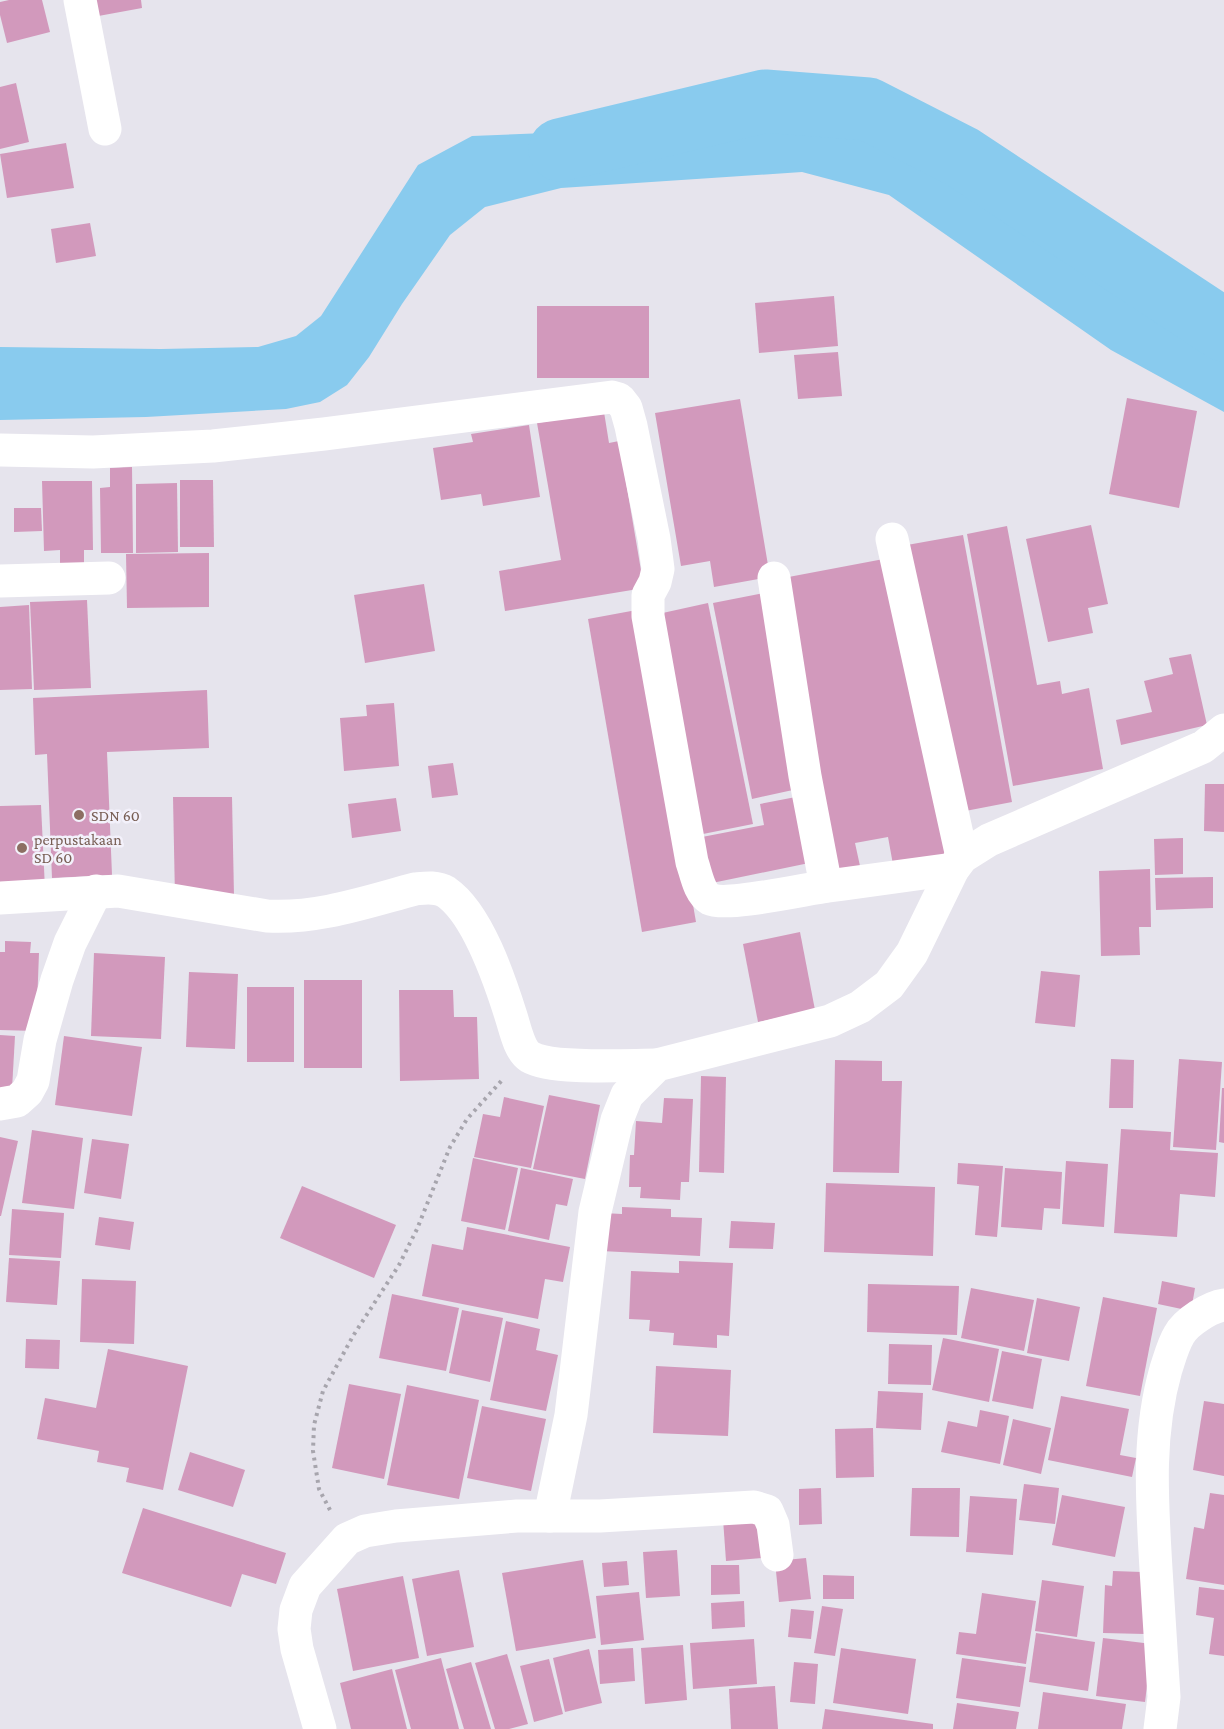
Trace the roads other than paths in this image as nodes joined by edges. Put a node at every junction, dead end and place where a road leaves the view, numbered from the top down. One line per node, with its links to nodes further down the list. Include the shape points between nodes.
1 (80, 0): 2 (street)
2 (105, 129)
3 (0, 450): 10 (street, via 93,452 213,446 619,399 631,426 654,539 658,569 648,595 648,616 692,862 701,889 707,898 717,901)
4 (892, 539): 9 (street)
5 (108, 578): 7 (street)
6 (774, 578): 10 (street)
7 (0, 581)
8 (1224, 730): 9 (street, via 1203,747 989,840)
9 (957, 863): 10 (street); 13 (street, via 912,953 889,985 860,1007 830,1021)
10 (826, 886)
11 (96, 891): 12 (street); 13 (street, via 286,917 321,914 415,889 445,891 482,939 527,1056 542,1063 567,1065); 14 (street, via 57,980 33,1081 17,1101)
12 (0, 898)
13 (657, 1065): 16 (street, via 627,1095 617,1120 595,1212 571,1415)
14 (0, 1104)
15 (1224, 1305): 19 (street, via 1180,1332 1160,1390 1155,1422 1150,1486 1164,1697)
16 (550, 1515): 17 (street, via 643,1515 754,1507 767,1511); 18 (street, via 396,1526 347,1539 305,1586 296,1610 297,1649)
17 (777, 1556)
18 (320, 1729)
19 (1160, 1729)

